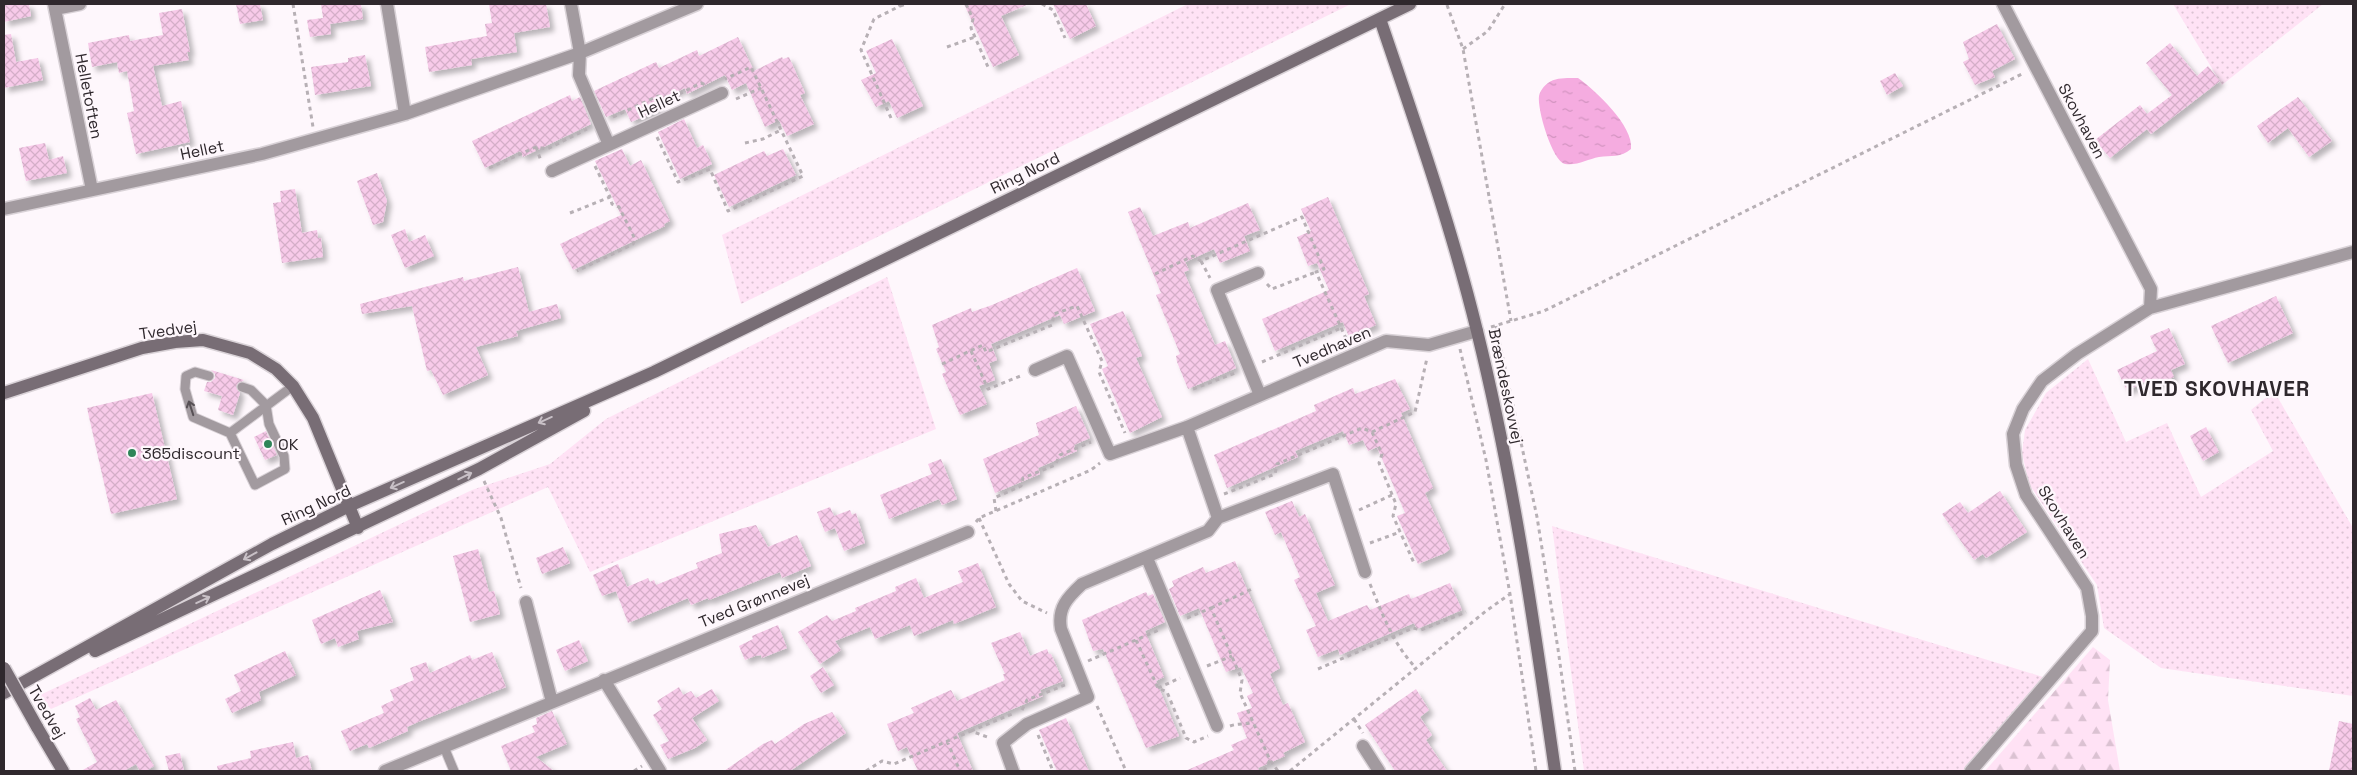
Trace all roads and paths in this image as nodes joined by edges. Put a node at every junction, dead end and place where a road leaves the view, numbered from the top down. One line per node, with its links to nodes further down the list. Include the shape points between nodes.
1 (80, 4): 14 (street, Helletoften)
2 (293, 4): 31 (path)
3 (387, 4): 26 (street)
4 (572, 4): 20 (street)
5 (697, 4): 20 (street, Hellet)
6 (906, 4): 12 (path)
7 (966, 4): 16 (path, via 973,19 971,28)
8 (1042, 4): 17 (path, via 1053,10)
9 (1410, 4): 15 (main road, Ring Nord)
10 (1505, 4): 19 (path, via 1488,31)
11 (2003, 4): 22 (street, Skovhaven)
12 (900, 5): 27 (path, via 874,19 861,50)
13 (1447, 5): 19 (path)
14 (54, 6): 37 (street, Helletoften)
15 (1380, 18): 50 (main road, Brændeskovvej, via 1438,188); 57 (main road, Ring Nord)
16 (975, 37): 18 (path); 21 (path)
17 (1065, 38)
18 (947, 47)
19 (1463, 49): 47 (path)
20 (580, 53): 26 (street, Hellet); 28 (street, via 579,75)
21 (988, 67)
22 (2035, 67): 46 (street, Skovhaven, via 2141,268 2151,289); 47 (path, via 1544,311)
23 (710, 86): 28 (path, via 701,83 671,98 658,96)
24 (761, 88): 25 (path); 25 (path, via 750,67); 30 (path)
25 (723, 93): 29 (street, Hellet)
26 (404, 114): 31 (street, Hellet)
27 (891, 118)
28 (600, 123): 33 (street); 35 (path, via 547,148 536,147)
29 (652, 126): 30 (path, via 678,182 710,169 728,210 803,176); 33 (street, Hellet)
30 (781, 130): 32 (path)
31 (315, 139): 37 (street, Hellet, via 262,154)
32 (745, 143)
33 (609, 145): 34 (street, Hellet)
34 (589, 154): 36 (street, Hellet); 38 (path)
35 (489, 168)
36 (552, 171)
37 (92, 190): 39 (street, Hellet)
38 (610, 197): 40 (path); 42 (path, via 612,204 620,207 635,239 633,244)
39 (4, 209)
40 (570, 213)
41 (2353, 252): 46 (street, Skovhaven)
42 (577, 271)
43 (1316, 272): 44 (path, via 1272,289); 45 (path, via 1324,269 1302,217 1202,261 1194,256); 49 (path)
44 (1258, 273): 55 (street, via 1217,290)
45 (1155, 274)
46 (2150, 308): 125 (street, Skovhaven, via 2042,381 2023,409 2013,434 2016,465 2026,495 2087,588 2092,631)
47 (1511, 321): 48 (path)
48 (1496, 326): 50 (path); 124 (path, via 1536,516)
49 (1341, 328): 54 (path); 55 (path)
50 (1477, 331): 51 (street, Tvedhaven); 123 (main road, Brændeskovvej, via 1515,505)
51 (1457, 337): 52 (street, Tvedhaven); 86 (path, via 1486,460)
52 (1429, 345): 54 (street, Tvedhaven, via 1386,341); 66 (path, via 1415,412)
53 (970, 351): 56 (path, via 988,389)
54 (1354, 355): 63 (street, Tvedhaven)
55 (1249, 368): 61 (path); 63 (street)
56 (1034, 370): 68 (street, via 1067,356)
57 (654, 372): 70 (main road, Ring Nord); 73 (main road, Ring Nord, one-way to 73)
58 (209, 376): 67 (lane, one-way to 58, via 193,417 185,389 186,376 195,372)
59 (293, 386): 62 (main road, Tvedvej, via 276,369 250,353 203,340 142,348); 64 (lane); 73 (main road, Tvedvej, via 313,418)
60 (242, 387): 64 (lane, via 252,390)
61 (1193, 389)
62 (4, 393)
63 (1260, 396): 65 (street, Tvedhaven)
64 (266, 405): 67 (lane); 67 (lane, via 269,424 284,456 285,469 255,485)
65 (1187, 427): 69 (street, Tvedhaven); 72 (street)
66 (1372, 432): 71 (path, via 1382,454 1379,463); 72 (path, via 1362,428 1278,464 1275,474)
67 (230, 433)
68 (1103, 437): 69 (street); 74 (path, via 1060,454 1055,465 1023,478 1021,486 994,498)
69 (1110, 454): 74 (path, via 1090,470)
70 (479, 469): 78 (main road, Ring Nord, one-way to 70); 87 (path, via 501,518)
71 (1392, 495): 75 (path); 80 (path, via 1396,504 1392,516)
72 (1212, 499): 77 (street)
73 (349, 506): 78 (main road, Tvedvej); 98 (main road, Ring Nord, one-way to 98, via 272,544)
74 (996, 511): 76 (path)
75 (1346, 515): 77 (street, via 1333,474); 81 (street)
76 (980, 518): 79 (path); 90 (path, via 1009,584 1022,601)
77 (1218, 518): 82 (street, via 1208,531)
78 (358, 528): 98 (main road, Ring Nord, one-way to 78)
79 (968, 532): 97 (street, Tved Grønnevej)
80 (1400, 532): 81 (path); 83 (path)
81 (1357, 548): 84 (street)
82 (1147, 558): 90 (street, via 1082,584 1066,598); 103 (street)
83 (1414, 563)
84 (1365, 572): 91 (path)
85 (1252, 590): 88 (path)
86 (1510, 594): 94 (path); 122 (path)
87 (526, 602): 100 (street)
88 (1211, 608)
89 (1466, 612): 91 (path, via 1421,630 1413,628)
90 (1059, 618): 96 (street)
91 (1392, 636): 94 (path, via 1401,653); 95 (path)
92 (1136, 640): 103 (path, via 1158,688 1167,692 1186,738 1194,742)
93 (4, 668): 110 (main road, Tvedvej, bridge)
94 (1416, 668): 120 (path)
95 (1318, 669)
96 (1082, 679): 99 (street); 104 (path, via 1028,700 1021,710)
97 (604, 680): 100 (street, Tved Grønnevej); 113 (street)
98 (4, 693)
99 (1088, 697): 101 (street); 118 (path, via 1096,704)
100 (552, 702): 108 (street, Tved Grønnevej)
101 (1032, 722): 106 (street); 117 (path)
102 (1253, 722): 103 (path)
103 (1219, 729)
104 (971, 731): 105 (path); 106 (path)
105 (947, 741): 114 (path, via 894,764 882,761); 115 (path)
106 (1002, 743): 116 (street)
107 (1363, 746): 121 (street)
108 (444, 747): 111 (street, Tved Grønnevej); 112 (lane)
109 (1270, 760): 119 (path)
110 (63, 771)
111 (385, 771)
112 (454, 771)
113 (660, 771)
114 (866, 771)
115 (960, 771)
116 (1013, 771)
117 (1053, 771)
118 (1126, 771)
119 (1264, 771)
120 (1290, 771)
121 (1379, 771)
122 (1536, 771)
123 (1555, 771)
124 (1575, 771)
125 (1971, 771)

